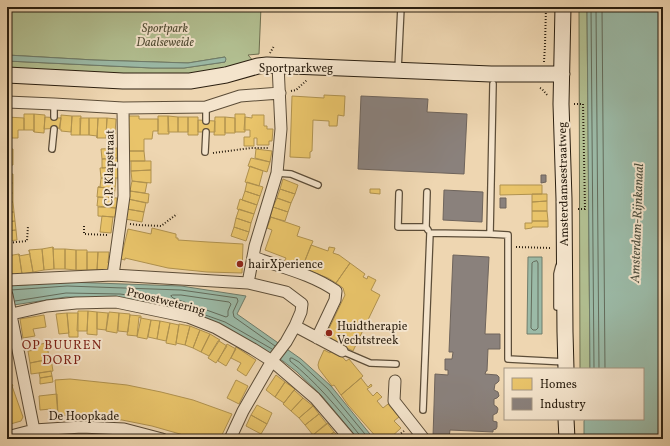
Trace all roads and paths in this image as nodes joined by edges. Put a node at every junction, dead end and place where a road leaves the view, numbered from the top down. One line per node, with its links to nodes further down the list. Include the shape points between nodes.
1 (240, 7): 5 (path, via 240,11)
2 (401, 7): 7 (lane)
3 (546, 7): 8 (path)
4 (563, 7): 9 (street, Amsterdamsestraatweg)
5 (275, 11)
6 (278, 65): 7 (street, Sportparkweg); 10 (street, Sportparkweg, via 258,66 190,81); 12 (street)
7 (398, 70): 8 (street, Sportparkweg, via 491,74)
8 (543, 73): 9 (street, Sportparkweg)
9 (562, 74): 30 (street, Amsterdamsestraatweg, via 561,104)
10 (7, 75)
11 (493, 84): 37 (lane)
12 (280, 93): 16 (street, Sportparkweg, via 240,96); 22 (street)
13 (7, 102): 14 (street, Sportparkweg)
14 (54, 104): 17 (street, Sportparkweg); 18 (lane)
15 (572, 104): 30 (path, via 583,104 585,209)
16 (206, 106): 17 (street, Sportparkweg); 19 (lane)
17 (123, 108): 32 (street, C.P. Klapstraat, via 124,196)
18 (54, 117)
19 (206, 120)
20 (54, 129): 23 (lane)
21 (206, 132): 24 (lane)
22 (279, 148): 25 (path, via 251,148); 26 (street)
23 (52, 149)
24 (205, 152)
25 (212, 153)
26 (277, 174): 27 (lane, via 291,174); 42 (street)
27 (318, 185)
28 (399, 192): 35 (lane, via 398,227)
29 (427, 192): 35 (lane)
30 (569, 204): 40 (street, Amsterdamsestraatweg)
31 (177, 214): 32 (path, via 161,226)
32 (120, 223): 38 (street, C.P. Klapstraat)
33 (28, 226): 39 (path, via 28,241)
34 (84, 226): 38 (path, via 84,234)
35 (426, 227): 36 (lane)
36 (430, 234): 37 (lane); 56 (lane)
37 (490, 234): 41 (lane, via 508,235)
38 (118, 236): 43 (street, C.P. Klapstraat)
39 (7, 243)
40 (560, 245): 41 (path); 47 (lane); 54 (street, Amsterdamsestraatweg)
41 (508, 247): 54 (lane, via 508,359)
42 (252, 257): 45 (street); 50 (street, via 302,274 328,285 336,292 335,300)
43 (113, 275): 44 (street, Proostwetering); 45 (street, Proostwetering)
44 (7, 280)
45 (248, 283): 49 (street, Proostwetering, via 286,292 302,304)
46 (7, 295): 48 (street)
47 (557, 311)
48 (9, 313): 52 (street, Proostwetering, via 76,303 116,302 188,317 216,328); 58 (street)
49 (295, 326): 50 (street); 52 (street)
50 (317, 338): 51 (street)
51 (342, 351): 53 (lane, via 370,364)
52 (273, 360): 61 (street); 62 (street, Proostwetering, via 315,398)
53 (396, 364)
54 (566, 365)
55 (395, 381): 63 (street, via 394,401)
56 (423, 410)
57 (566, 420): 64 (street)
58 (34, 430): 59 (street, De Hoopkade); 60 (street, De Hoopkade, via 82,427 124,429)
59 (7, 437)
60 (162, 439)
61 (230, 439)
62 (350, 439)
63 (424, 439)
64 (567, 439)

